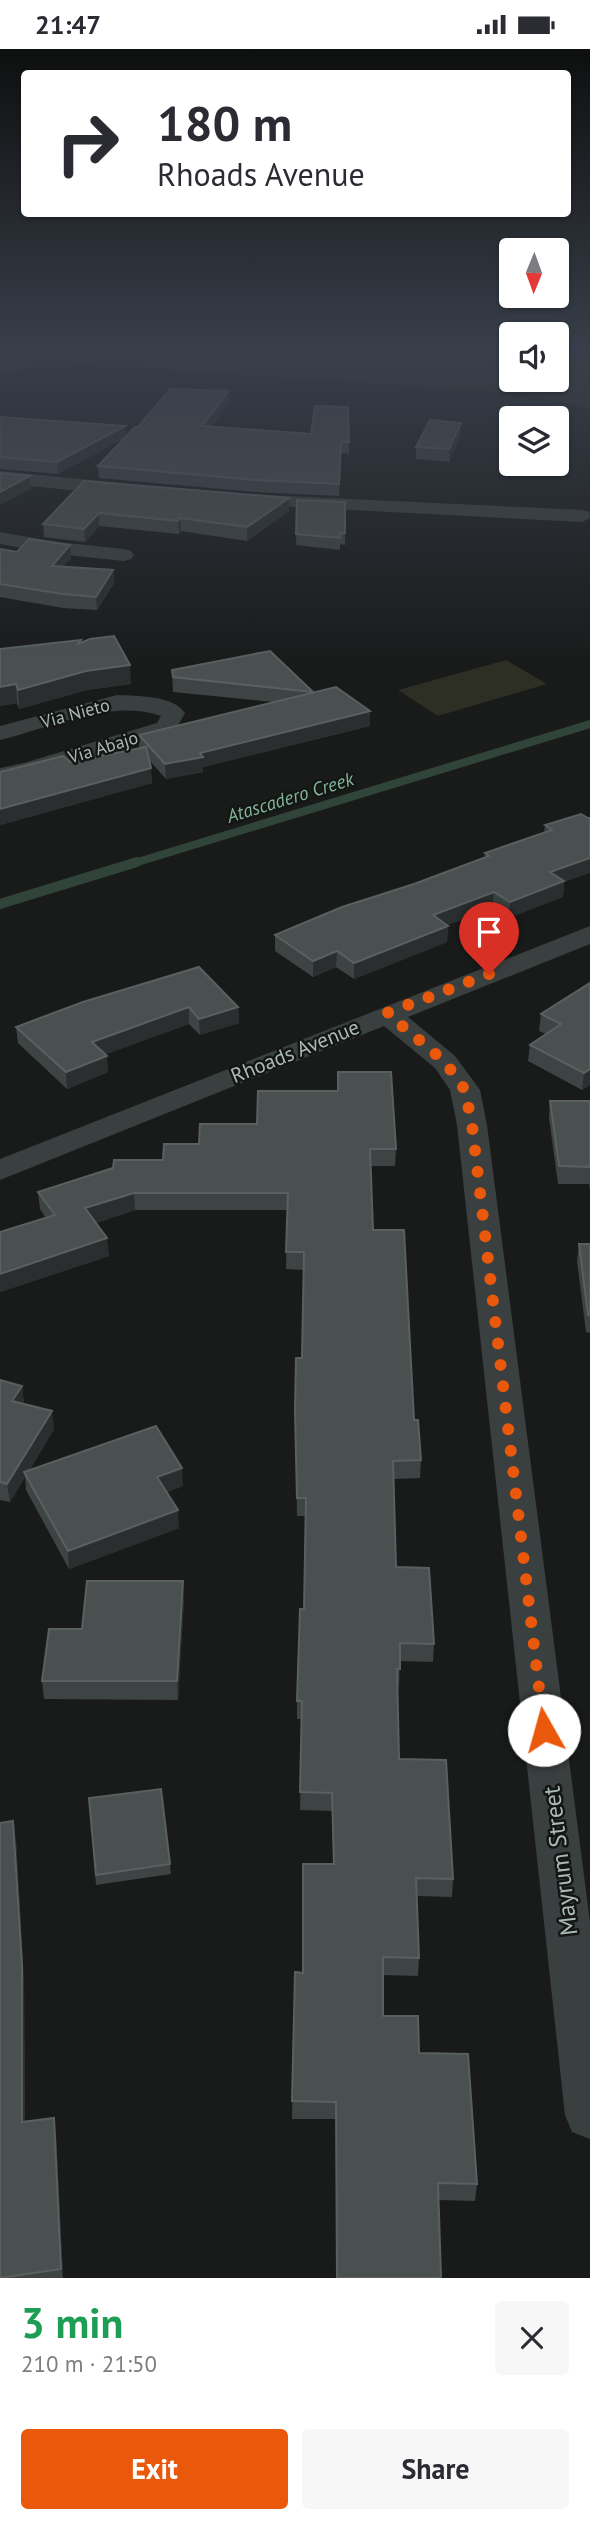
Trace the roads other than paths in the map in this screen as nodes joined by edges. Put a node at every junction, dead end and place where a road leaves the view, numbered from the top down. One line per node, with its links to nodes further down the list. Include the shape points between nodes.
1 (0, 477): 2 (street)
2 (137, 490)
3 (230, 499): 4 (street)
4 (582, 516)
5 (0, 538): 6 (street)
6 (124, 555)
7 (166, 728): 8 (street, Via Nieto, via 174,713 149,704 117,702); 9 (street, Via Abajo)
8 (0, 733)
9 (0, 775)
10 (590, 934): 11 (street, Rhoads Avenue)
11 (387, 1013): 12 (street, Rhoads Avenue); 13 (street, Mayrum Street, via 445,1062 465,1090 472,1125)
12 (0, 1170)
13 (590, 2115)

